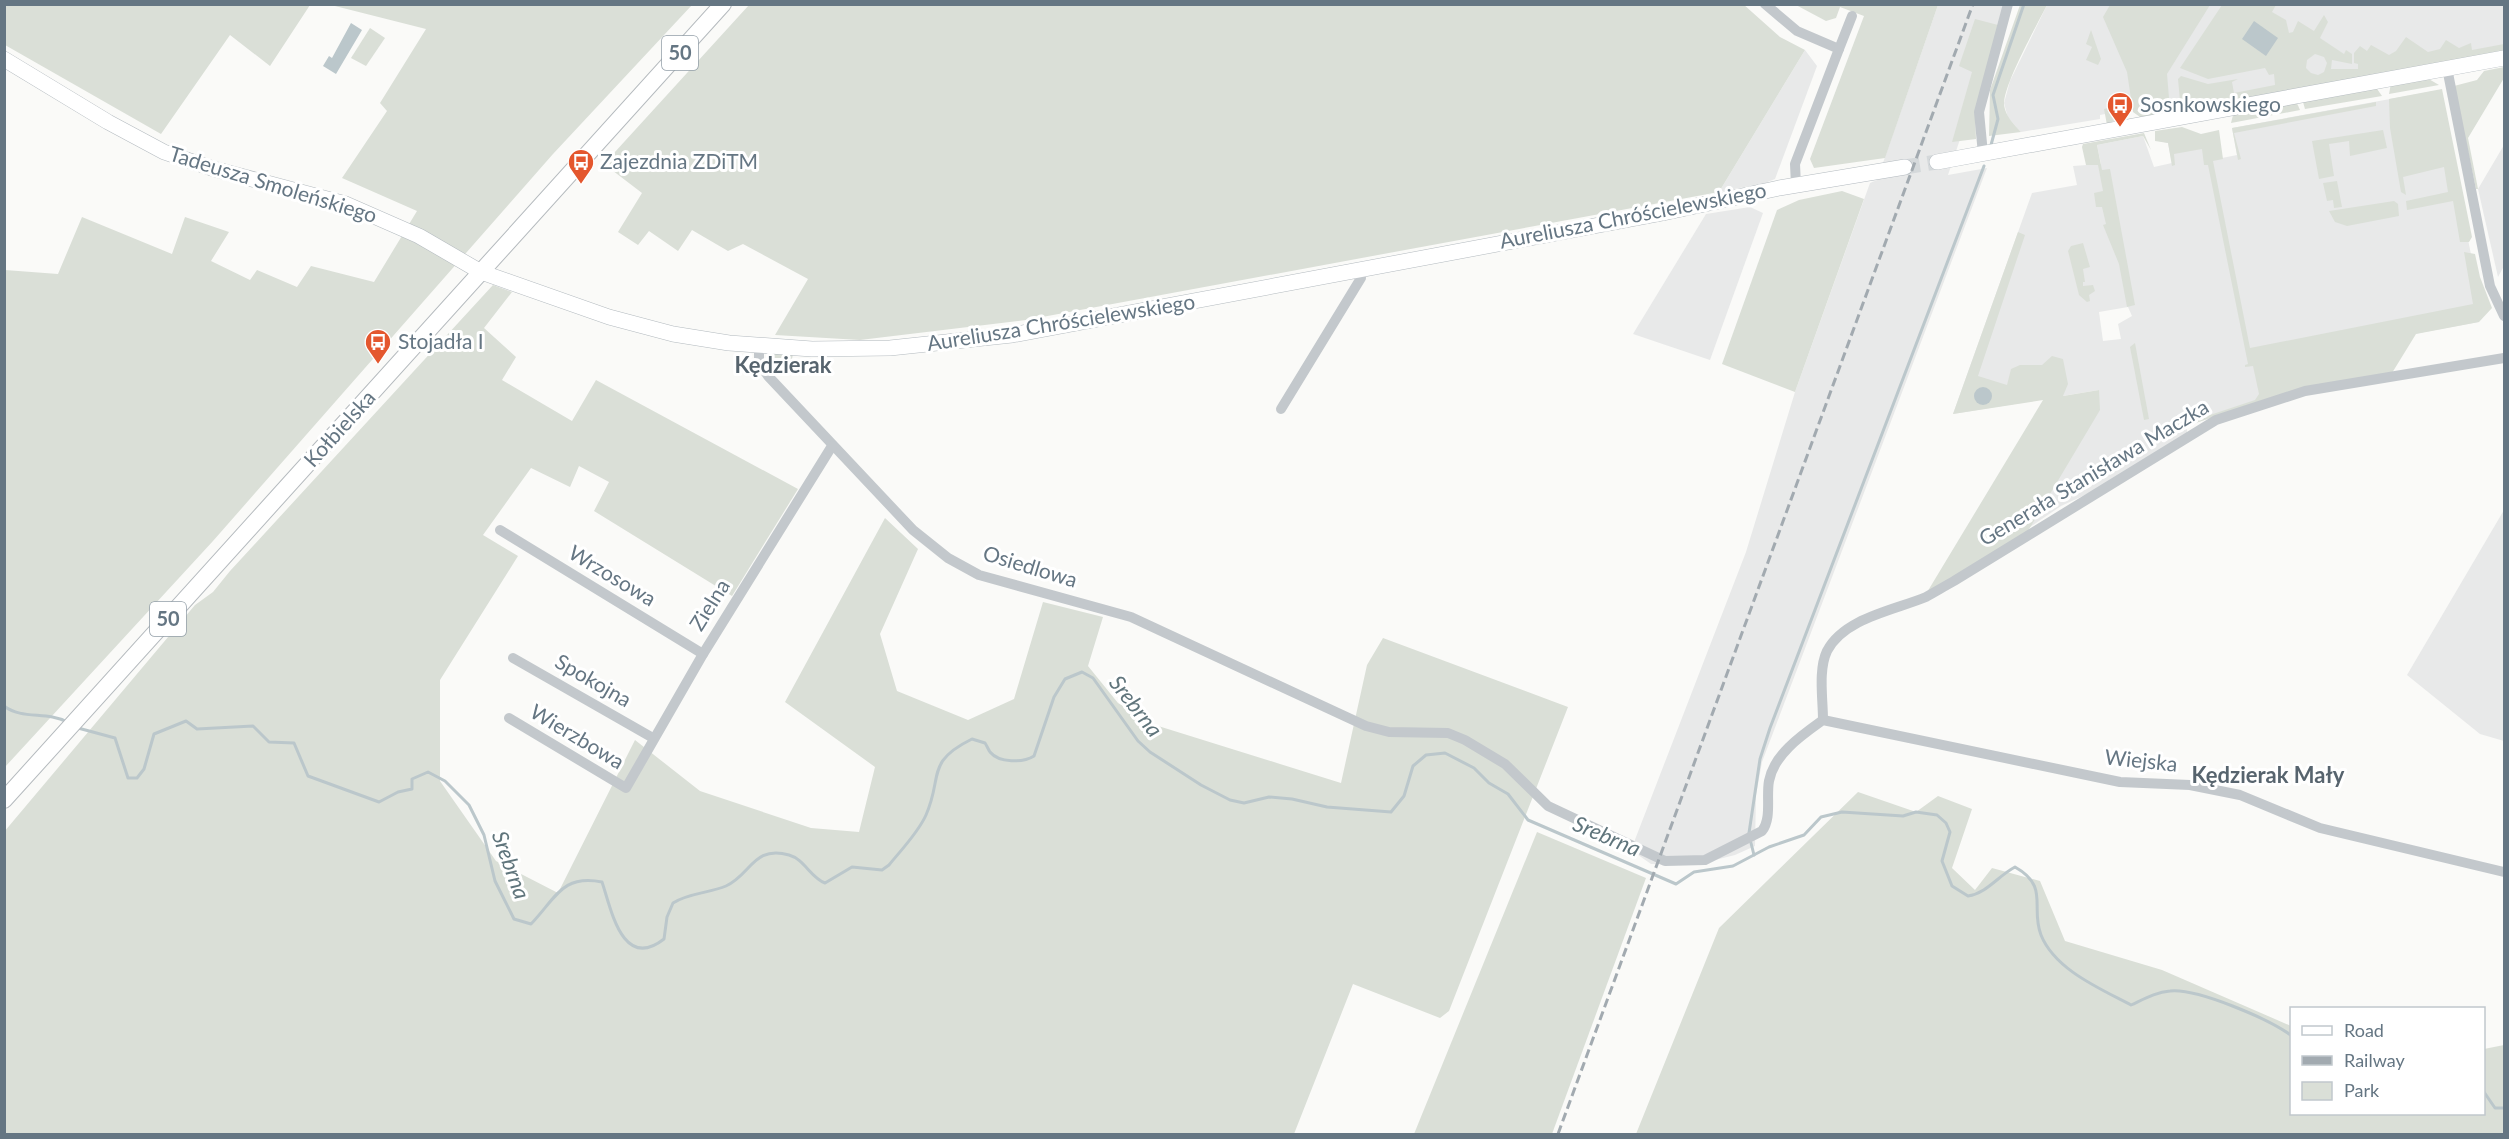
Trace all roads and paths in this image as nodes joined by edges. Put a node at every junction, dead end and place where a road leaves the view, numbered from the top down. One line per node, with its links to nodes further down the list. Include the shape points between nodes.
1 (723, 4): 14 (main road, Kołbielska / 50)
2 (1765, 4): 5 (street, via 1797,31)
3 (2008, 4): 9 (street, via 1979,112)
4 (1852, 16): 5 (street)
5 (1839, 49): 12 (street, via 1795,164)
6 (2505, 58): 8 (street)
7 (4, 59): 14 (street, Tadeusza Smoleńskiego, via 164,152 346,204 418,236)
8 (2447, 68): 9 (street); 15 (street, via 2490,286)
9 (1983, 154): 10 (street)
10 (1937, 162)
11 (1905, 167): 12 (street, Aureliusza Chróścielewskiego)
12 (1796, 185): 13 (street, Aureliusza Chróścielewskiego)
13 (1360, 269): 16 (street, Aureliusza Chróścielewskiego, via 1002,337 890,348); 18 (street, via 1361,278)
14 (482, 272): 16 (street, Aureliusza Chróścielewskiego, via 650,329); 27 (main road, Kołbielska / 50)
15 (2505, 316)
16 (759, 346): 19 (street, Osiedlowa, via 759,363 765,373)
17 (2505, 357): 24 (street, Generała Stanisława Maczka, via 2305,391 2216,420 1954,581 1851,627 1835,639 1826,653 1822,671)
18 (1281, 409)
19 (832, 446): 21 (street, Zielna); 24 (street, Osiedlowa, via 913,530 948,558 979,575 1131,617 1366,726 1389,732 1449,733 1505,765 1548,806 1671,862 1705,860 1762,831 1773,768 1780,756)
20 (500, 530): 21 (street, Wrzosowa)
21 (703, 654): 25 (street, Zielna)
22 (513, 658): 25 (street, Spokojna)
23 (508, 718): 26 (street, Wierzbowa)
24 (1823, 720): 28 (street, Wiejska, via 2120,782 2190,785 2240,795 2320,828)
25 (653, 738): 26 (street, Zielna)
26 (626, 788)
27 (4, 800)
28 (2505, 872)

